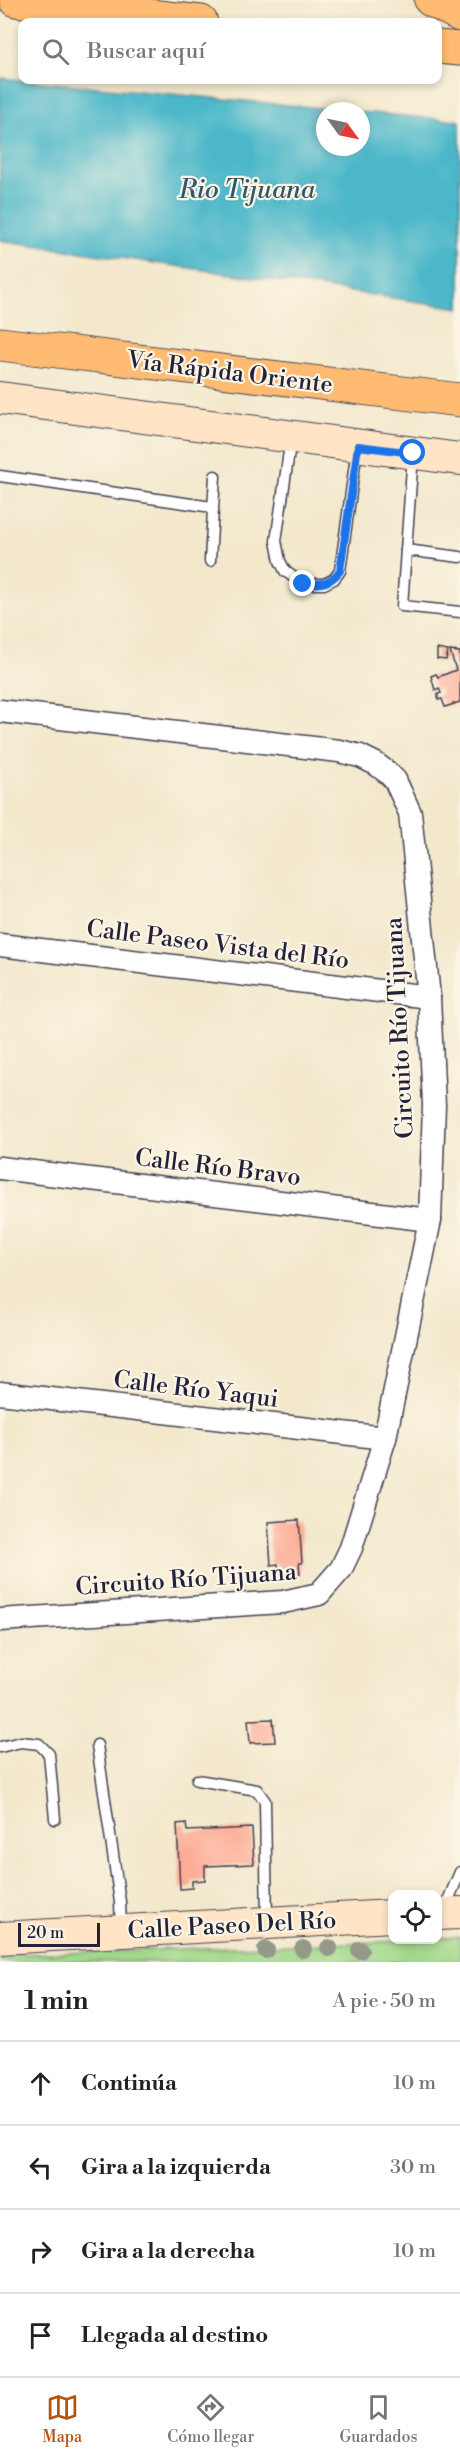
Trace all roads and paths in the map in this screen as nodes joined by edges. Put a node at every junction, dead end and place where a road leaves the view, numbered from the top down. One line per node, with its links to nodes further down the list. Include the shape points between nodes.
1 (16, 0): 6 (highway)
2 (431, 0): 5 (highway)
3 (445, 0): 4 (main road)
4 (460, 2)
5 (460, 15)
6 (167, 18)
7 (442, 47): 8 (highway)
8 (460, 49)
9 (0, 344): 11 (highway, Vía Rápida Oriente)
10 (0, 399): 12 (main road)
11 (460, 400)
12 (291, 438): 13 (main road); 13 (lane, via 276,541 285,571 303,584 324,584 340,571)
13 (358, 446): 14 (main road)
14 (413, 453): 15 (main road); 19 (lane)
15 (460, 459)
16 (0, 476): 18 (lane)
17 (215, 476): 18 (lane)
18 (212, 507): 21 (lane)
19 (406, 550): 20 (lane); 22 (lane, via 402,606)
20 (460, 557)
21 (210, 561)
22 (460, 612)
23 (0, 711): 25 (street, Circuito Río Tijuana, via 339,751 376,764 395,780 410,813)
24 (0, 945): 25 (street, Calle Paseo Vista del Río)
25 (429, 997): 27 (street, Circuito Río Tijuana, via 435,1105)
26 (0, 1168): 27 (street, Calle Río Bravo)
27 (430, 1220): 29 (street, Circuito Río Tijuana)
28 (0, 1393): 29 (street, Calle Río Yaqui)
29 (385, 1438): 30 (street, Circuito Río Tijuana, via 351,1548 341,1569 319,1594 239,1606)
30 (0, 1620)
31 (97, 1744): 39 (lane)
32 (0, 1747): 34 (lane, via 21,1742 39,1744 49,1754)
33 (197, 1780): 38 (lane, via 257,1790 265,1801)
34 (56, 1819)
35 (460, 1872): 36 (lane)
36 (447, 1913)
37 (388, 1916): 38 (main road, Calle Paseo Del Río)
38 (267, 1923): 39 (main road, Calle Paseo Del Río)
39 (121, 1931): 40 (main road, Calle Paseo Del Río)
40 (0, 1938)

